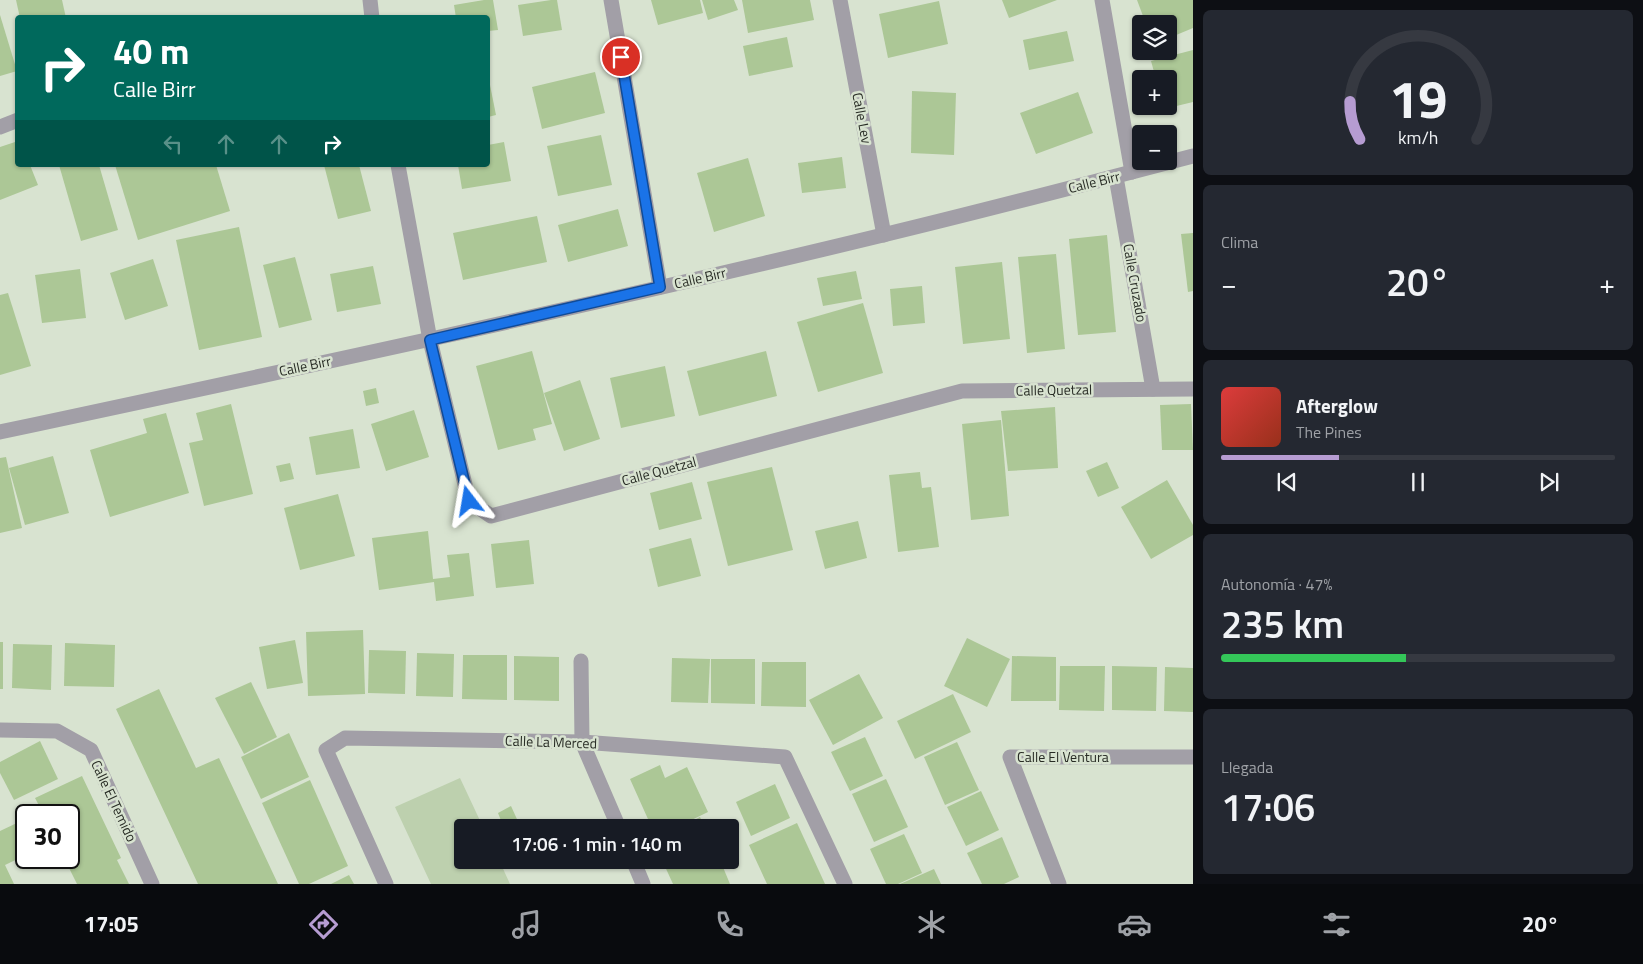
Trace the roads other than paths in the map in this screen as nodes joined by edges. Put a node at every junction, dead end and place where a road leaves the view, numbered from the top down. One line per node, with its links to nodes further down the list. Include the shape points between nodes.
1 (370, 0): 5 (street)
2 (611, 0): 13 (street)
3 (840, 0): 12 (street, Calle Lev)
4 (1102, 0): 10 (street)
5 (372, 15)
6 (15, 121): 7 (street)
7 (0, 127)
8 (1193, 156): 10 (street, Calle Birr)
9 (398, 167): 14 (street, Calle Quetzal)
10 (1132, 172): 11 (street, Calle Birr)
11 (1116, 176): 12 (street, Calle Birr); 15 (street, Calle Cruzado)
12 (884, 235): 13 (street, Calle Birr)
13 (660, 287): 14 (street, Calle Birr)
14 (430, 340): 15 (street, Calle Quetzal, via 469,501 491,516 962,391); 17 (street, Calle Birr)
15 (1153, 389): 16 (street, Calle Quetzal)
16 (1193, 389)
17 (0, 432)
18 (581, 661): 20 (street)
19 (0, 730): 24 (street, Calle El Temido, via 57,731 91,750)
20 (582, 742): 22 (street); 25 (street, Calle La Merced, via 344,738 326,750); 27 (street, Calle La Merced, via 785,757)
21 (1193, 757): 28 (street, Calle El Ventura, via 1010,757)
22 (615, 819)
23 (637, 869): 26 (street)
24 (152, 884)
25 (386, 884)
26 (643, 884)
27 (845, 884)
28 (1059, 884)

